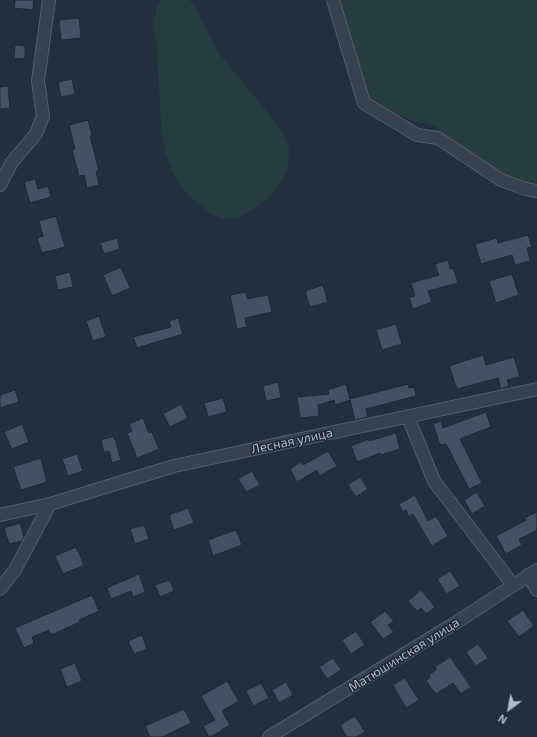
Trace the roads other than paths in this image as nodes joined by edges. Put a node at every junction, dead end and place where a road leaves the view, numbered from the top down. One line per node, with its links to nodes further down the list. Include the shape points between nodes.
1 (49, 0): 3 (street, via 38,81 43,116 36,134 12,162)
2 (334, 0): 4 (street, via 364,102 417,135 438,138 501,180)
3 (0, 183)
4 (537, 191)
5 (537, 389): 6 (street, Лесная улица)
6 (408, 417): 7 (street, Лесная улица, via 174,466); 10 (street, via 434,481)
7 (50, 504): 8 (street, Лесная улица); 11 (street, via 15,570)
8 (0, 515)
9 (533, 573): 10 (street, Матюшинская улица); 12 (street)
10 (513, 585): 13 (street, Матюшинская улица)
11 (0, 589)
12 (537, 590)
13 (270, 737)

